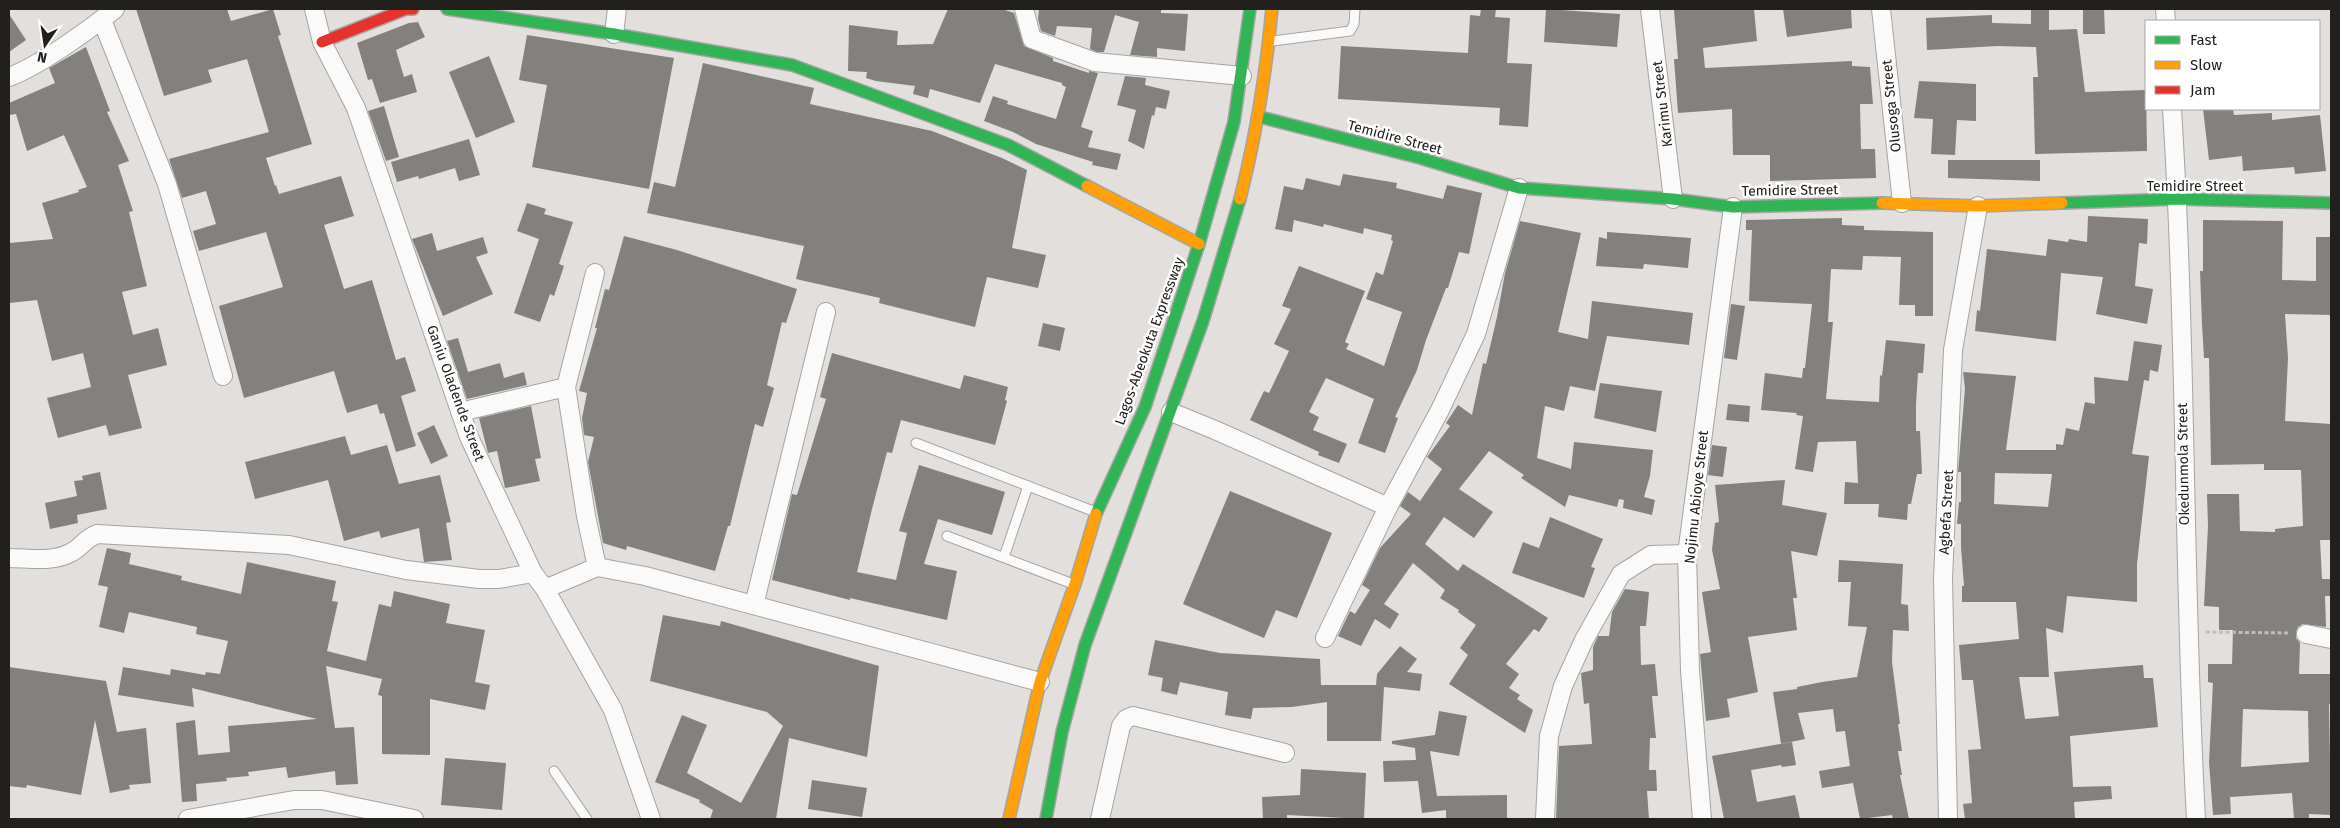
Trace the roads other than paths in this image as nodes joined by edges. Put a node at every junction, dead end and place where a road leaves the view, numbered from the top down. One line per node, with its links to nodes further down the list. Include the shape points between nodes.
1 (314, 9): 14 (street, Ganiu Oladende Street)
2 (413, 9): 14 (main road)
3 (447, 9): 12 (main road)
4 (617, 9): 12 (street)
5 (1024, 9): 15 (street, via 1032,39 1095,62)
6 (1250, 9): 15 (main road, Lagos-Abeokuta Expressway)
7 (1272, 9): 13 (main road)
8 (1355, 9): 13 (lane, via 1354,24 1350,30)
9 (1650, 9): 20 (street, Karimu Street)
10 (1881, 9): 23 (street, Olusoga Street)
11 (108, 14): 16 (street, via 24,72); 29 (street, via 167,184)
12 (614, 34): 26 (main road, via 792,65 1008,145)
13 (1270, 41): 18 (main road)
14 (322, 42): 31 (street, Ganiu Oladende Street, via 356,108)
15 (1242, 76): 26 (main road, Lagos-Abeokuta Expressway, via 1234,122)
16 (9, 77)
17 (2172, 110): 21 (street, Okedunmola Street)
18 (1260, 117): 19 (main road, Temidire Street, via 1420,158); 32 (main road, via 1215,289)
19 (1519, 188): 20 (main road, Temidire Street); 35 (street, via 1476,334)
20 (1673, 199): 25 (main road, Temidire Street)
21 (2178, 199): 22 (main road, Temidire Street); 24 (main road, Temidire Street); 62 (street, Okedunmola Street, via 2187,632)
22 (2331, 202)
23 (1902, 203): 24 (main road, Temidire Street); 25 (main road, Temidire Street)
24 (1978, 206): 61 (street, Agbefa Street, via 1953,360 1943,579)
25 (1733, 207): 38 (street, Nojimu Abioye Street)
26 (1200, 244): 36 (main road, Lagos-Abeokuta Expressway, via 1145,407)
27 (595, 273): 30 (street)
28 (826, 312): 45 (street)
29 (223, 376)
30 (566, 387): 31 (street); 41 (street, via 586,516)
31 (460, 412): 42 (street, Ganiu Oladende Street)
32 (1171, 412): 35 (street); 57 (main road, via 1085,645 1055,758)
33 (916, 443): 34 (lane)
34 (1028, 486): 36 (lane); 39 (lane)
35 (1388, 507): 47 (street)
36 (1096, 513): 43 (main road, Lagos-Abeokuta Expressway)
37 (947, 536): 39 (lane)
38 (1687, 554): 59 (street, via 1650,555 1621,574 1584,640 1563,686 1549,736); 60 (street, Nojimu Abioye Street, via 1690,671)
39 (1004, 557): 43 (lane)
40 (9, 558): 42 (street, via 63,557 85,539 97,534 289,545 406,570 479,579)
41 (598, 567): 44 (street); 45 (street)
42 (533, 573): 44 (street, Ganiu Oladende Street)
43 (1075, 584): 49 (main road, Lagos-Abeokuta Expressway)
44 (545, 590): 55 (street, Ganiu Oladende Street, via 613,710)
45 (754, 605): 49 (street)
46 (2306, 634): 48 (street)
47 (1325, 638)
48 (2331, 639)
49 (1040, 682): 56 (main road, Lagos-Abeokuta Expressway)
50 (1285, 754): 58 (street, via 1133,716 1126,718 1121,726)
51 (554, 771): 54 (lane)
52 (188, 819): 53 (street, via 294,800 322,800)
53 (414, 819)
54 (587, 819)
55 (651, 819)
56 (1009, 819)
57 (1046, 819)
58 (1100, 819)
59 (1545, 819)
60 (1702, 819)
61 (1948, 819)
62 (2196, 819)

